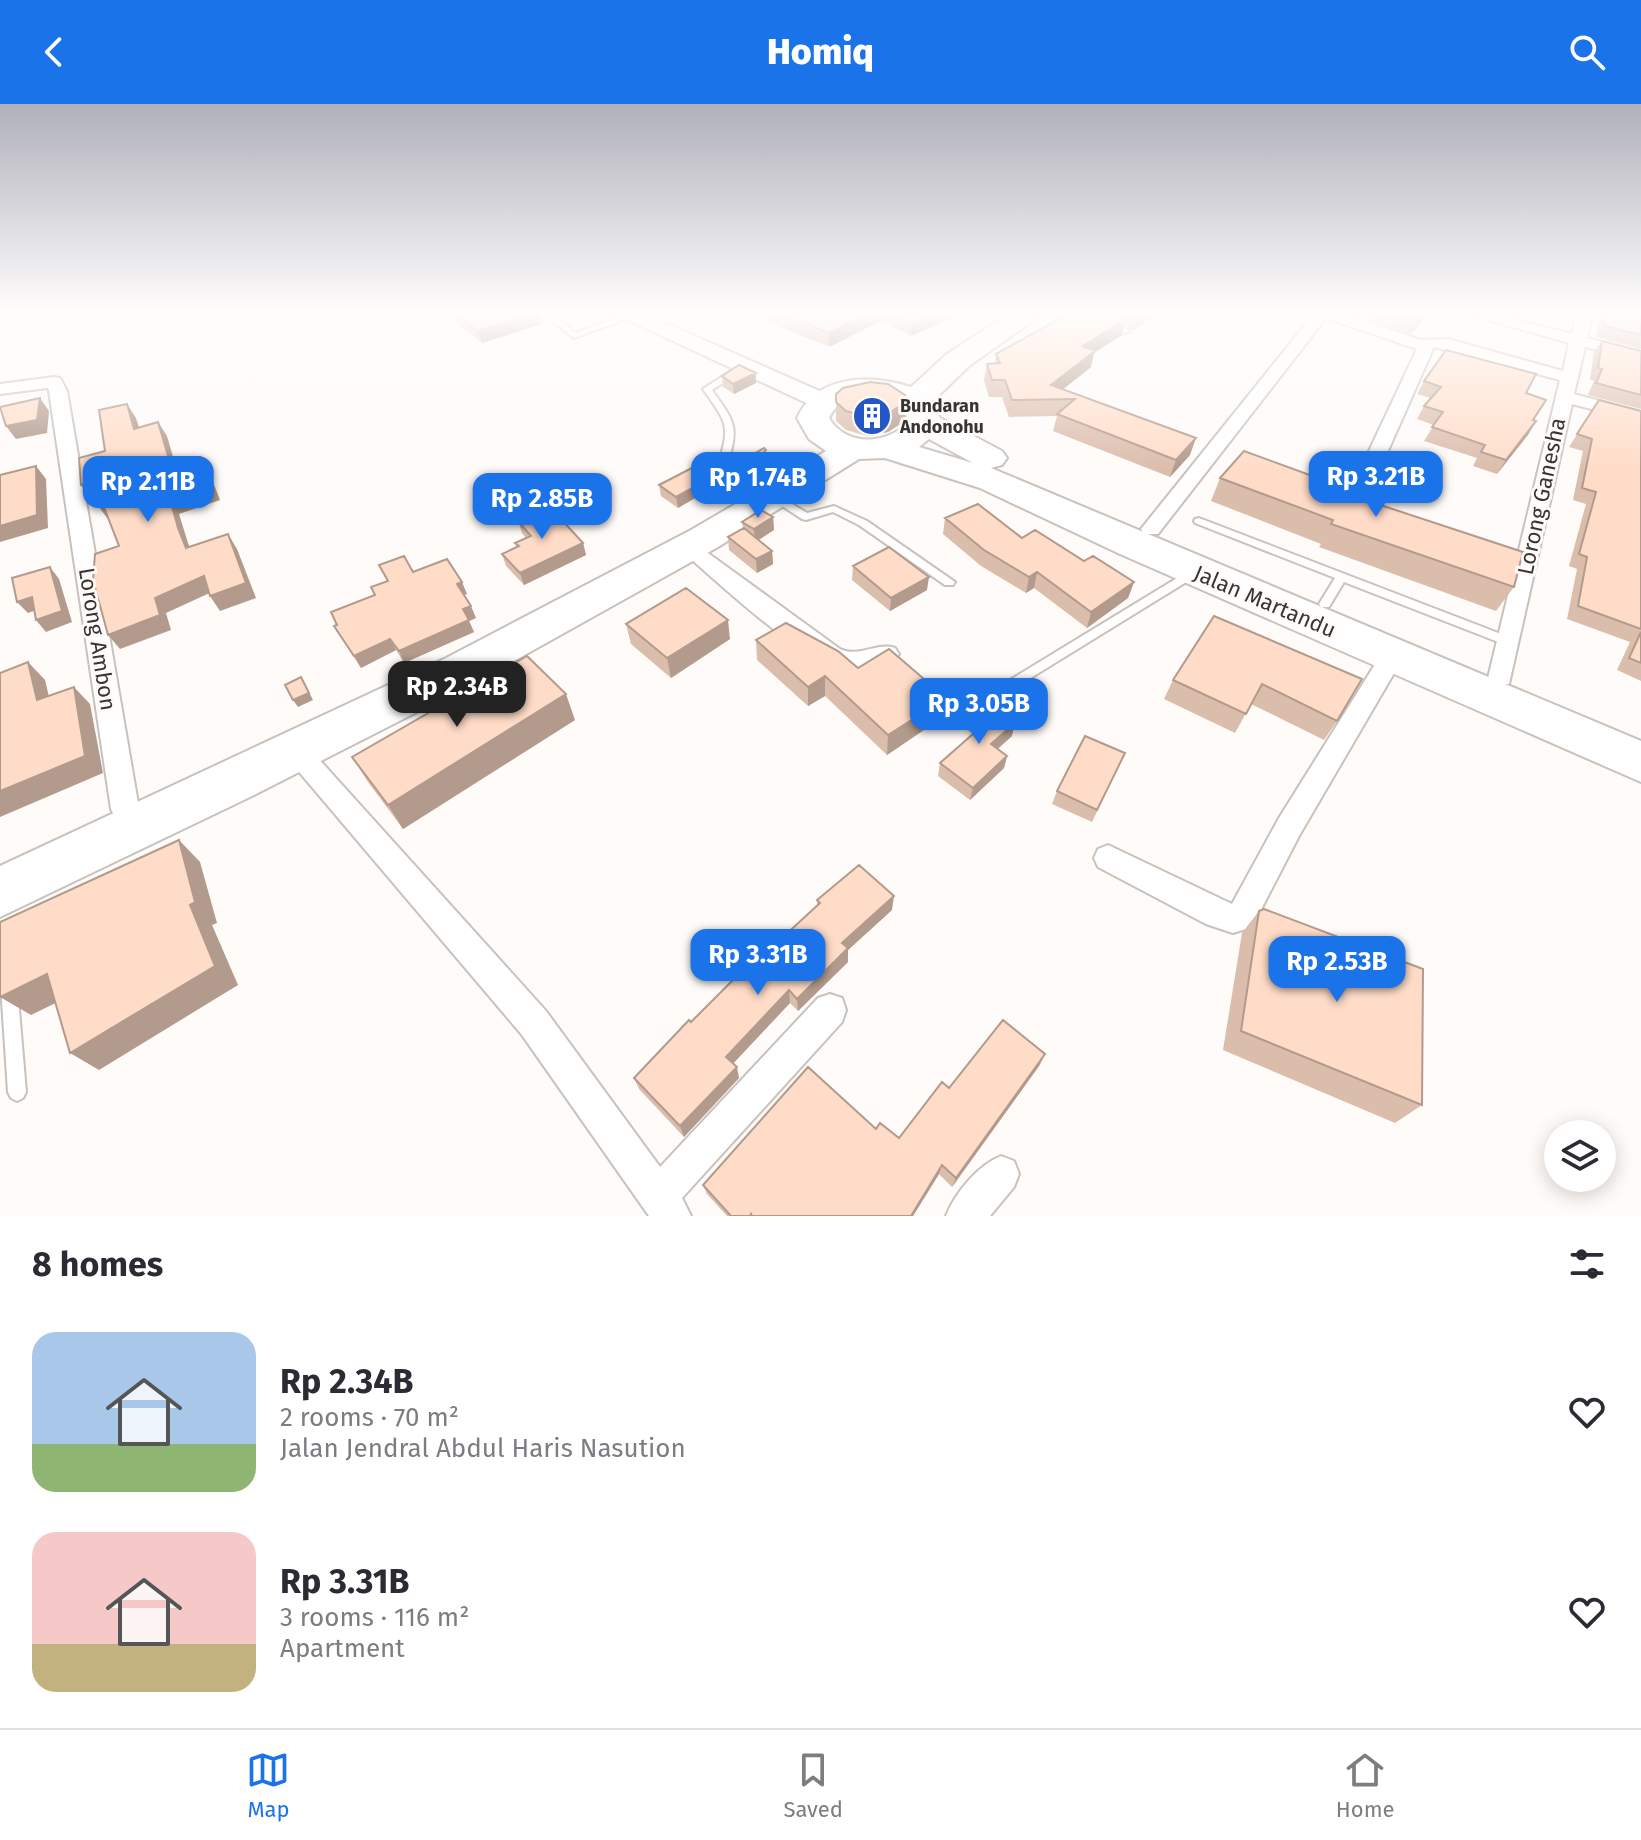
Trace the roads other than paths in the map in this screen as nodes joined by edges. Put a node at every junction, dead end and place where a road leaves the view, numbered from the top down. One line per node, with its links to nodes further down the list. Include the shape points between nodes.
1 (746, 367): 14 (street)
2 (914, 367): 11 (highway)
3 (953, 367): 12 (highway)
4 (1280, 367): 18 (street)
5 (1414, 367): 15 (street)
6 (1512, 367): 9 (street)
7 (1570, 367): 9 (street, Lorong Ganesha)
8 (742, 368): 14 (street); 16 (lane, via 707,389 733,432 722,469)
9 (1565, 386): 13 (street); 26 (street, Lorong Ganesha)
10 (0, 389): 31 (street, Lorong Ambon, via 46,381 54,382 58,391)
11 (878, 389): 12 (highway, Jalan Martandu); 14 (highway)
12 (920, 412): 14 (highway, via 919,434); 18 (highway, Jalan Martandu, via 984,455)
13 (1641, 417)
14 (844, 425): 16 (highway); 20 (highway, Jalan Martandu, via 993,480)
15 (1362, 487)
16 (763, 492): 19 (highway); 21 (lane, via 806,517 834,509 854,518); 23 (highway, via 650,551)
17 (1199, 521): 22 (lane)
18 (1151, 529): 22 (highway, Jalan Martandu)
19 (690, 547): 23 (highway); 24 (street, via 841,660)
20 (1195, 571): 25 (highway, Jalan Martandu); 27 (lane)
21 (949, 582)
22 (1333, 592): 26 (highway, Jalan Martandu)
23 (511, 635): 29 (highway); 31 (highway)
24 (887, 654)
25 (1392, 656): 30 (highway, Jalan Martandu); 32 (street, via 1241,917 1217,914)
26 (1505, 660): 28 (highway, Jalan Martandu)
27 (973, 708)
28 (1641, 736)
29 (298, 753): 33 (highway); 38 (street, via 534,1023)
30 (1641, 762)
31 (125, 809): 33 (highway)
32 (1108, 858)
33 (1, 889)
34 (7, 968): 36 (lane)
35 (830, 1010): 38 (street)
36 (17, 1092)
37 (1001, 1174): 39 (street)
38 (665, 1206)
39 (965, 1216)

